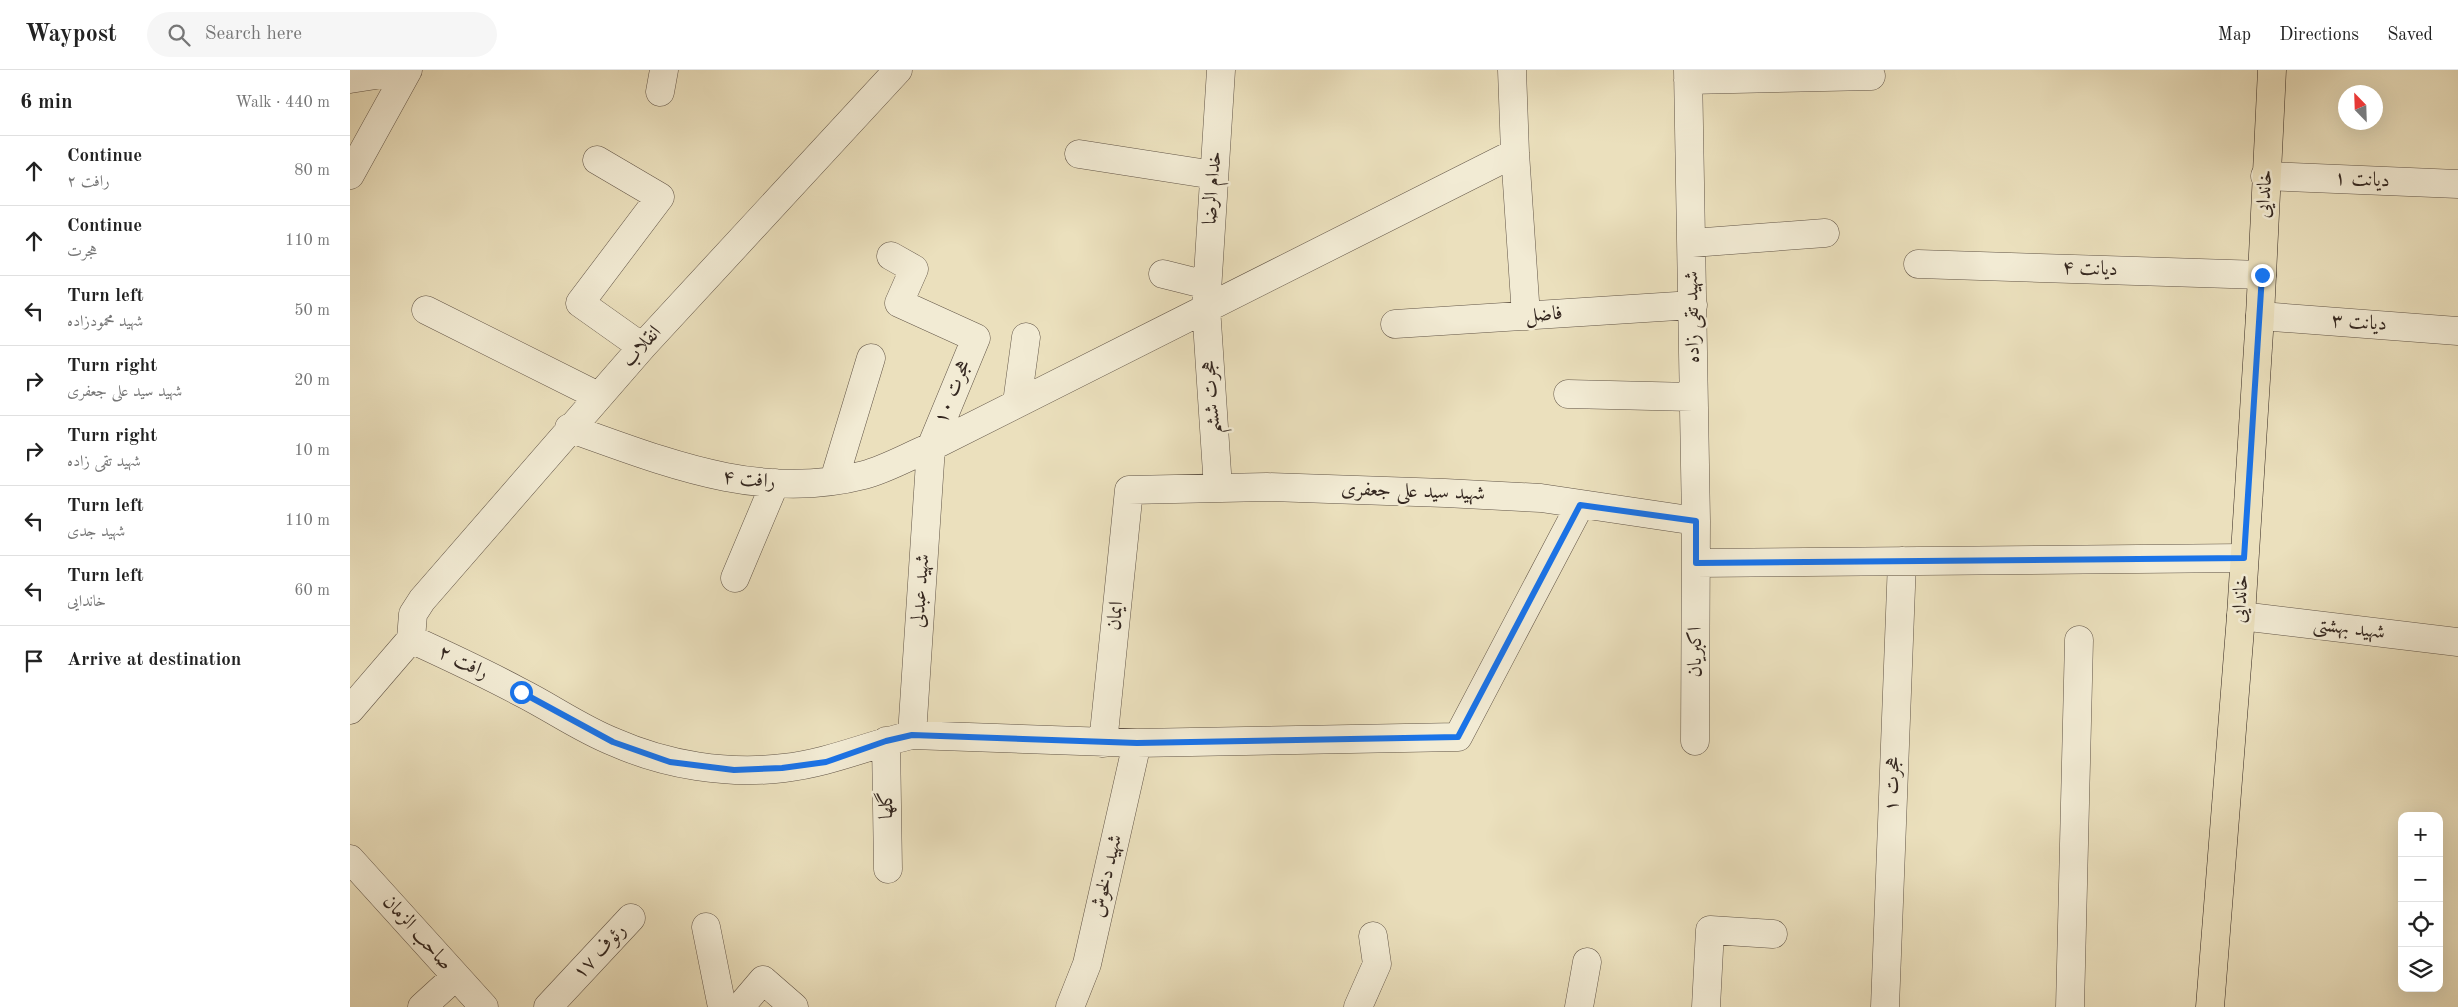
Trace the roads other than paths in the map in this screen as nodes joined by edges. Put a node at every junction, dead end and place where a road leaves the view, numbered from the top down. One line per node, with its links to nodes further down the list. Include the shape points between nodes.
1 (408, 70): 8 (street); 12 (street)
2 (898, 70): 30 (street, انقلاب)
3 (1221, 70): 13 (street, خدام الرضا)
4 (1512, 70): 10 (street)
5 (2272, 70): 14 (main road, خاندایی)
6 (1688, 75): 7 (street); 17 (street, شهید تقی زاده)
7 (1871, 76)
8 (350, 79)
9 (1079, 154): 13 (street)
10 (1515, 154): 22 (street, رافت ۴); 25 (street)
11 (596, 160): 30 (street, via 660,197 580,303)
12 (350, 175)
13 (1214, 175): 22 (street, خدام الرضا)
14 (2266, 176): 15 (street, دیانت ۱); 21 (main road, خاندایی)
15 (2458, 184)
16 (1825, 233): 17 (street)
17 (1692, 242): 23 (street, شهید تقی زاده)
18 (891, 256): 37 (street, هجرت ۱۰, via 914,269 899,303 976,338)
19 (1918, 264): 21 (street, دیانت ۴)
20 (1163, 274): 22 (street)
21 (2262, 275): 26 (main road, خاندایی)
22 (1207, 296): 35 (street, رافت ۴); 40 (street, هجرت ششم)
23 (1693, 305): 25 (street, فاضل); 34 (street, شهید تقی زاده)
24 (426, 310): 33 (street)
25 (1526, 316): 27 (street, فاضل)
26 (2260, 316): 28 (street, دیانت ۳); 44 (main road, خاندایی)
27 (1395, 324)
28 (2458, 331)
29 (1026, 337): 35 (street)
30 (642, 347): 33 (street, انقلاب)
31 (871, 358): 38 (street)
32 (1568, 394): 34 (street)
33 (598, 396): 36 (street, انقلاب)
34 (1693, 397): 43 (street, شهید تقی زاده)
35 (1017, 403): 37 (street, رافت ۴)
36 (569, 428): 39 (street, رافت ۴, via 713,476); 49 (street, انقلاب, via 422,600 413,614)
37 (931, 447): 38 (street, رافت ۴, via 865,474); 53 (street, شهید عبدلی)
38 (834, 480): 39 (street, رافت ۴, via 810,484)
39 (775, 483): 47 (street)
40 (1218, 488): 41 (street, شهید سید علی جعفری); 42 (street, شهید سید علی جعفری, via 1445,493 1541,498)
41 (1129, 490): 56 (street, ایمان)
42 (1580, 505): 43 (street, شهید سید علی جعفری); 57 (street, رافت ۲, via 1458,737)
43 (1696, 521): 46 (street, شهید تقی زاده)
44 (2244, 558): 45 (street); 48 (main road, خاندایی)
45 (1902, 561): 46 (street); 76 (street, هجرت ۱)
46 (1696, 563): 55 (street, اکبریان)
47 (735, 578)
48 (2241, 616): 51 (street, شهید بهشتی); 78 (main road, خاندایی)
49 (411, 639): 52 (street); 54 (street, رافت ۲, via 521,692 613,742 670,762 734,770 782,768 826,762)
50 (2079, 640): 77 (street)
51 (2458, 642)
52 (350, 710)
53 (912, 735): 54 (street, رافت ۲); 56 (street, رافت ۲)
54 (886, 741): 59 (street, گلها)
55 (1696, 741)
56 (1103, 743): 57 (street, رافت ۲)
57 (1137, 743): 72 (street, شهید دلخوش, via 1088,964)
58 (350, 859): 65 (street, صاحب الزمان)
59 (888, 869)
60 (631, 918): 68 (street, رئوف ۱۷)
61 (706, 927): 69 (street)
62 (1773, 934): 75 (street, via 1710,930)
63 (1373, 936): 73 (street, via 1377,964)
64 (1587, 962): 74 (street)
65 (456, 976): 66 (street); 67 (street, صاحب الزمان)
66 (422, 1007)
67 (484, 1007)
68 (548, 1007)
69 (722, 1007)
70 (740, 1007): 71 (street, via 763,980)
71 (794, 1007)
72 (1070, 1007)
73 (1358, 1007)
74 (1579, 1007)
75 (1706, 1007)
76 (1885, 1007)
77 (2070, 1007)
78 (2210, 1007)

